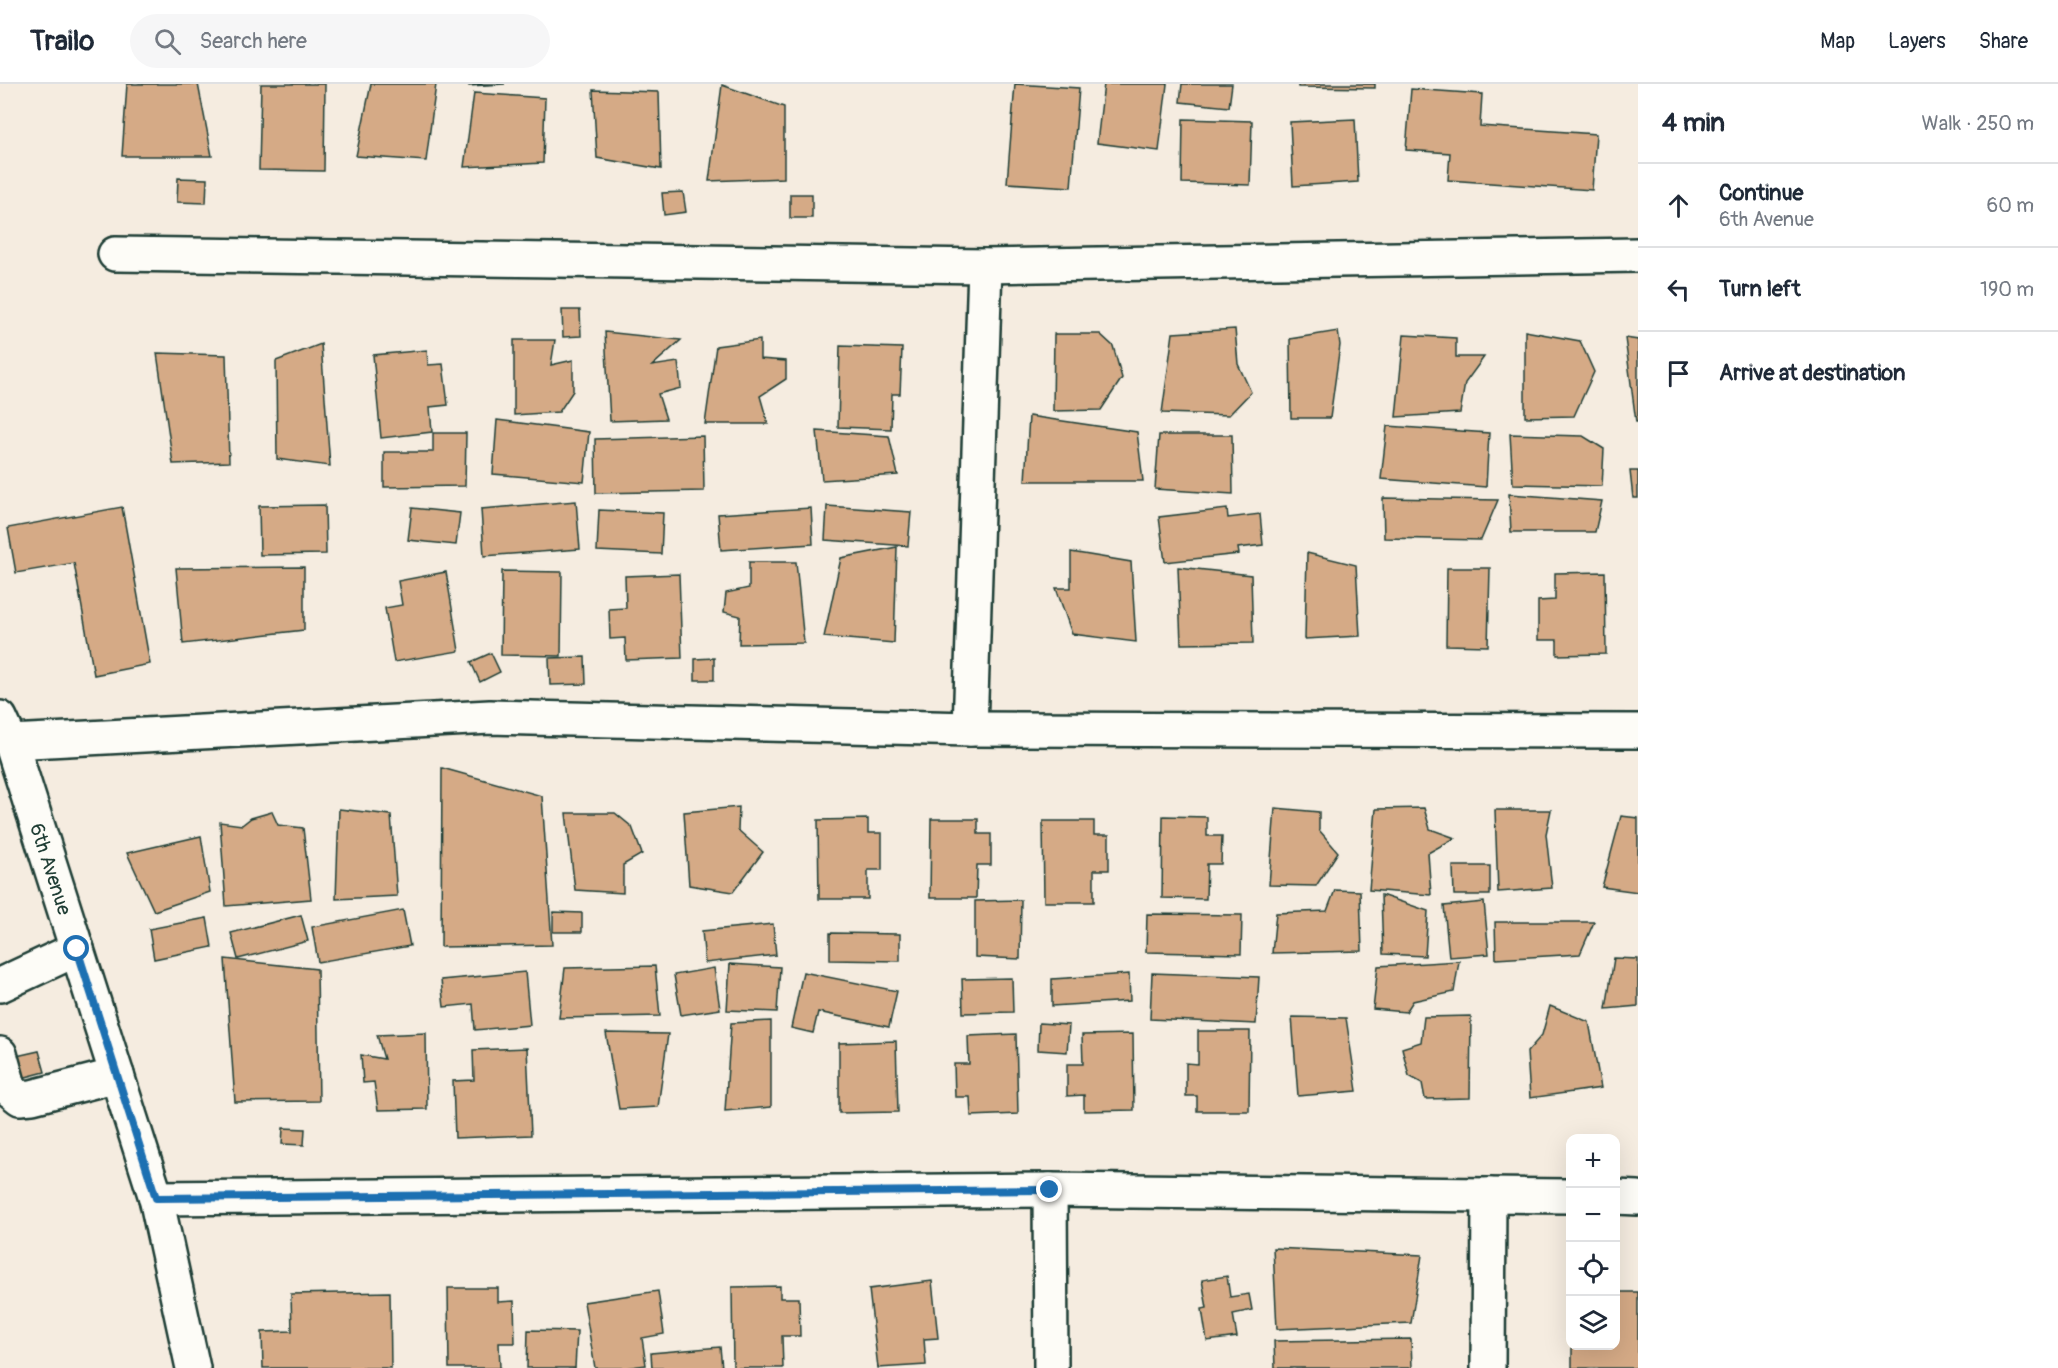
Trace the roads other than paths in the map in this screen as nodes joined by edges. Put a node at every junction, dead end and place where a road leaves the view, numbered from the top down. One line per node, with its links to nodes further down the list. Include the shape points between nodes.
1 (115, 254): 3 (street)
2 (1638, 255): 3 (street)
3 (985, 266): 4 (street)
4 (970, 729): 5 (street, via 490,717); 6 (street)
5 (5, 730): 7 (street, 6th Avenue)
6 (1638, 731)
7 (77, 949): 8 (street); 10 (street, 6th Avenue)
8 (0, 985)
9 (0, 1054): 10 (street, via 10,1090 20,1098)
10 (117, 1075): 15 (street, 6th Avenue)
11 (1050, 1190): 12 (street); 15 (street); 18 (street)
12 (1490, 1195): 13 (street); 19 (street)
13 (1566, 1196)
14 (1620, 1197): 16 (street)
15 (156, 1198): 17 (street, 6th Avenue)
16 (1638, 1198)
17 (194, 1368)
18 (1051, 1368)
19 (1488, 1368)

